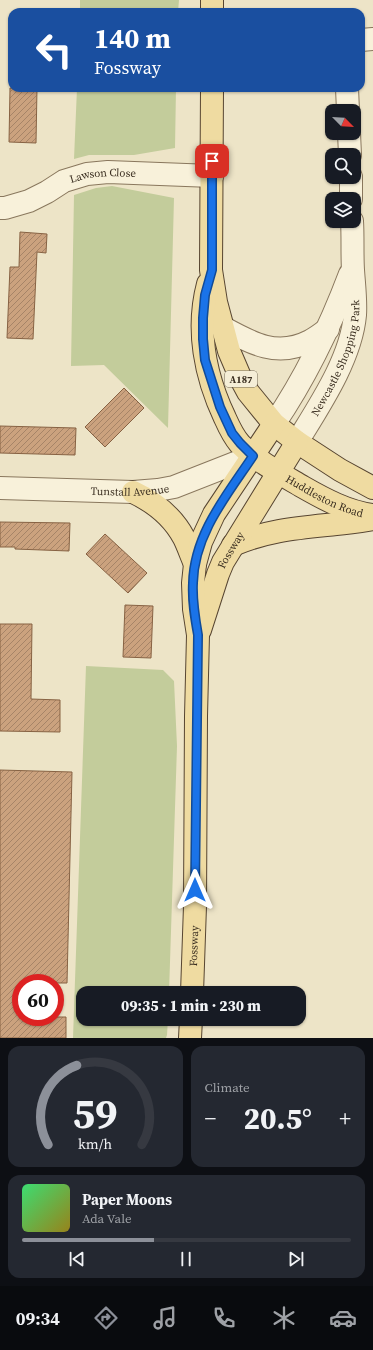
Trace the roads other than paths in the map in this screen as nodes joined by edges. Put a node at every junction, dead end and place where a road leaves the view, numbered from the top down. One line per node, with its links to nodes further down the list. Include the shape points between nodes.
1 (212, 92): 4 (main road, A187)
2 (347, 92): 3 (street)
3 (348, 104)
4 (212, 176): 5 (street, Lawson Close, via 108,172 87,174 64,180 29,201); 8 (main road, A187)
5 (0, 208)
6 (352, 228): 7 (street, Newcastle Shopping Park)
7 (353, 268): 10 (street, Newcastle Shopping Park); 12 (street, Newcastle Shopping Park, via 355,316 348,345 328,390)
8 (212, 270): 9 (main road, A187); 13 (main road, A187, via 205,295 203,318 205,360 220,407 232,433)
9 (222, 327): 10 (street, via 258,346 283,349 300,346); 11 (main road, A187, via 241,379)
10 (328, 329): 11 (street, Newcastle Shopping Park, via 297,389)
11 (274, 424): 12 (main road); 13 (main road, Fossway)
12 (297, 442): 14 (main road, Fossway); 16 (main road)
13 (253, 456): 14 (main road, Huddleston Road); 17 (street, Tunstall Avenue, via 174,487); 21 (main road, Fossway, via 214,514 201,542)
14 (277, 472): 18 (main road, Huddleston Road, via 337,504); 20 (main road, Fossway)
15 (0, 488): 17 (street, Tunstall Avenue)
16 (373, 488)
17 (133, 492): 21 (main road, via 154,504 178,528 185,538)
18 (373, 515)
19 (373, 519): 20 (main road, via 294,528 251,537)
20 (233, 545): 22 (main road, Fossway, via 218,574)
21 (195, 564): 22 (main road, Fossway, via 194,609)
22 (198, 635): 23 (main road, Fossway)
23 (192, 986)
24 (191, 1026): 25 (main road)
25 (190, 1038)

